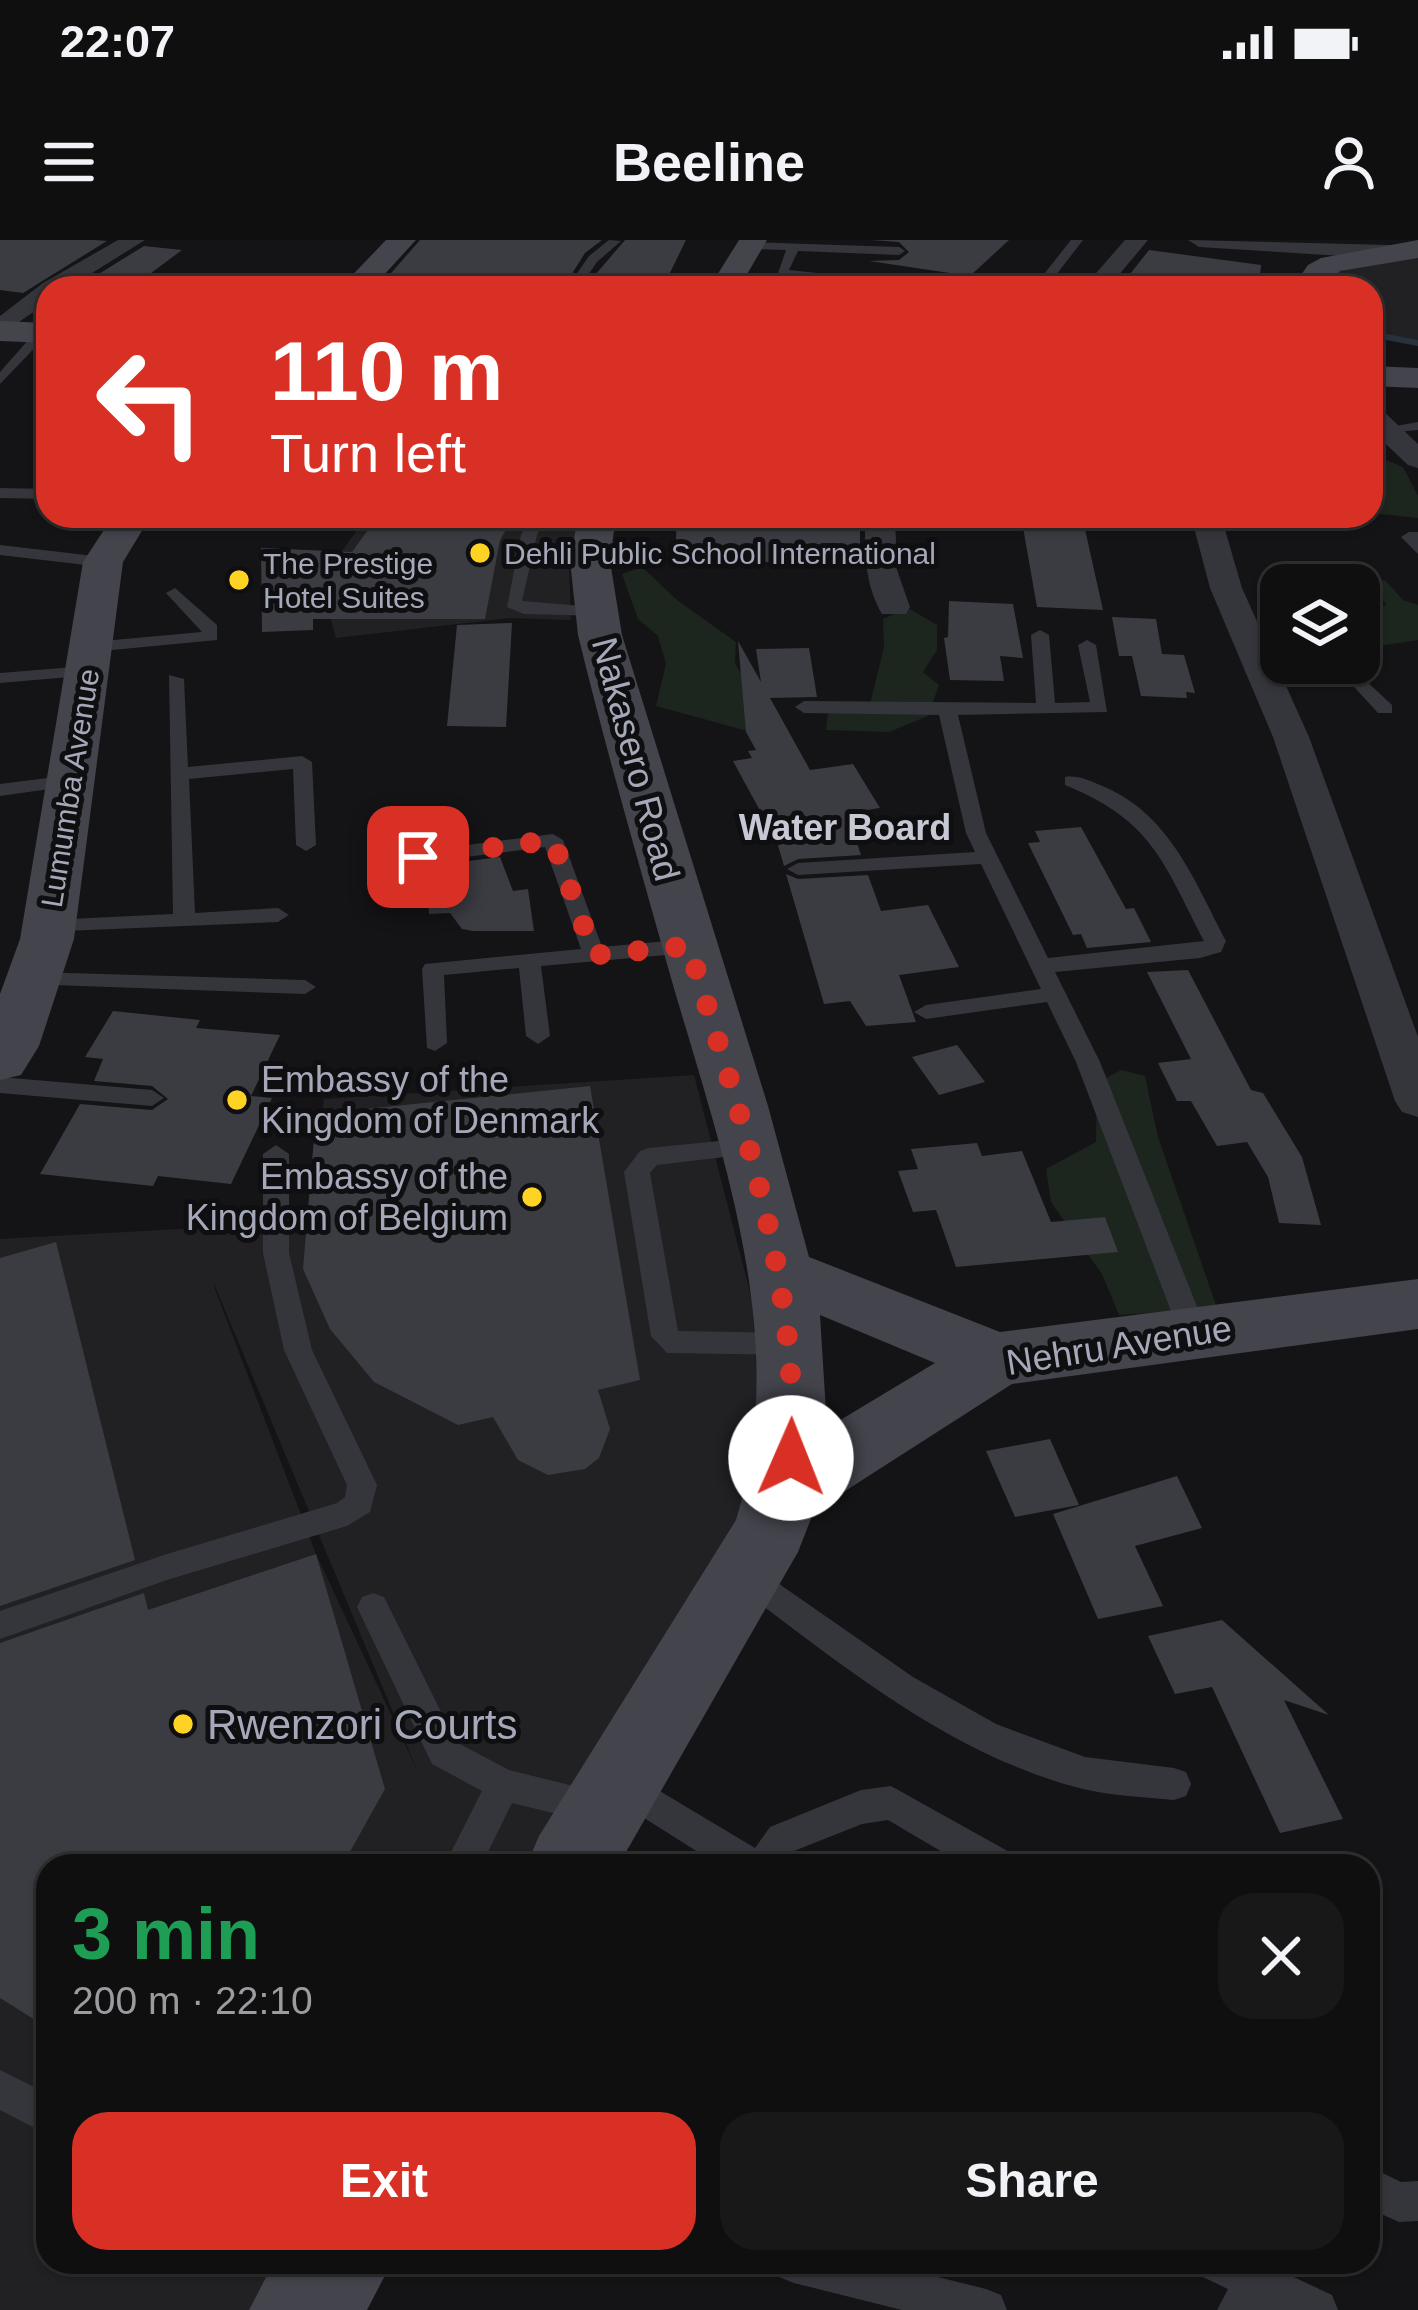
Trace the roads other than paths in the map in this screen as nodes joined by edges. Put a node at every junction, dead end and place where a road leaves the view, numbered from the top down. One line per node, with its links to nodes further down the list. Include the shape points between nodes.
1 (134, 240): 11 (street)
2 (402, 240): 12 (street)
3 (1077, 240): 16 (lane)
4 (1137, 240): 17 (street)
5 (1199, 240): 9 (street)
6 (616, 241): 13 (lane)
7 (751, 243): 8 (lane); 14 (street)
8 (793, 248): 10 (lane); 15 (lane, via 781,273)
9 (1404, 250): 18 (street, via 1332,264)
10 (899, 251)
11 (72, 276)
12 (367, 276)
13 (581, 276)
14 (737, 276)
15 (812, 276)
16 (1048, 276)
17 (1106, 276)
18 (1315, 276)
19 (36, 300): 20 (street)
20 (0, 330): 21 (street)
21 (36, 332)
22 (36, 342): 25 (lane)
23 (1383, 377): 24 (street)
24 (1418, 378)
25 (0, 380)
26 (1383, 422): 27 (lane)
27 (1418, 426)
28 (1383, 427): 29 (street)
29 (1418, 459)
30 (0, 493): 31 (lane)
31 (36, 494)
32 (119, 528): 40 (street, Lumumba Avenue)
33 (532, 528): 44 (lane, via 514,602)
34 (592, 528): 44 (street, Nakasero Road)
35 (880, 528): 43 (street, via 881,570)
36 (1209, 528): 48 (street, via 1226,589)
37 (1418, 537): 38 (lane, via 1409,537)
38 (1418, 549)
39 (0, 550): 40 (lane)
40 (86, 560): 41 (lane); 47 (street, Lumumba Avenue)
41 (0, 568)
42 (175, 593): 47 (lane, via 211,636)
43 (894, 607)
44 (596, 612): 68 (street, Nakasero Road)
45 (1040, 635): 54 (lane)
46 (1087, 644): 54 (lane, via 1100,708)
47 (89, 659): 49 (lane); 58 (street, Lumumba Avenue)
48 (1260, 661)
49 (0, 678)
50 (176, 679): 57 (lane)
51 (1270, 684): 81 (street)
52 (1361, 684): 55 (lane)
53 (804, 707): 56 (lane)
54 (1046, 708): 56 (lane)
55 (1385, 709)
56 (947, 710): 62 (lane)
57 (178, 774): 61 (lane, via 302,762); 66 (lane)
58 (71, 781): 60 (lane); 67 (street, Lumumba Avenue)
59 (1072, 782): 71 (lane, via 1113,795 1155,830 1215,941 1208,950)
60 (0, 790)
61 (306, 845)
62 (988, 856): 64 (lane); 71 (lane)
63 (418, 857): 69 (lane, via 553,840)
64 (799, 869)
65 (278, 915): 66 (lane)
66 (184, 920): 67 (lane)
67 (49, 927): 73 (street, Lumumba Avenue)
68 (689, 946): 69 (lane); 82 (street, Nakasero Road)
69 (594, 955): 70 (lane)
70 (530, 960): 76 (lane); 77 (lane, via 433,969)
71 (1041, 966): 74 (lane)
72 (304, 987): 73 (lane)
73 (20, 992): 78 (street, Lumumba Avenue)
74 (1055, 994): 75 (lane); 86 (lane)
75 (926, 1012)
76 (538, 1036)
77 (435, 1043)
78 (0, 1060)
79 (0, 1085): 80 (lane)
80 (152, 1098)
81 (1418, 1101)
82 (749, 1147): 84 (street, Nakasero Road); 87 (lane, via 640,1162 665,1336 677,1345)
83 (276, 1154): 92 (lane, via 276,1253 298,1350 362,1485 359,1502 347,1514)
84 (778, 1271): 87 (street, Nakasero Road); 88 (street)
85 (1418, 1304): 86 (street, Nehru Avenue)
86 (1193, 1332): 88 (street, Nehru Avenue)
87 (788, 1344): 89 (street, Nakasero Road, via 793,1426)
88 (997, 1359): 89 (street, Nehru Avenue)
89 (784, 1492): 90 (street, Nakasero Road)
90 (746, 1575): 93 (lane, via 920,1701 1018,1752 1078,1772); 95 (street, Nakasero Road)
91 (373, 1607): 94 (lane, via 444,1753)
92 (0, 1625)
93 (1174, 1784)
94 (502, 1785): 95 (lane); 96 (lane)
95 (611, 1796): 97 (street, Nakasero Road); 98 (lane)
96 (468, 1854)
97 (577, 1854)
98 (728, 1854)
99 (772, 1854): 100 (lane, via 782,1839 861,1807 891,1804)
100 (979, 1854)
101 (0, 2090): 102 (lane)
102 (36, 2109)
103 (1380, 2192): 104 (lane)
104 (1418, 2201)
105 (333, 2274): 110 (street)
106 (343, 2274): 111 (street)
107 (842, 2274): 112 (lane)
108 (1229, 2274): 109 (lane)
109 (1250, 2297): 113 (lane)
110 (301, 2310)
111 (340, 2310)
112 (986, 2310)
113 (1317, 2310)

